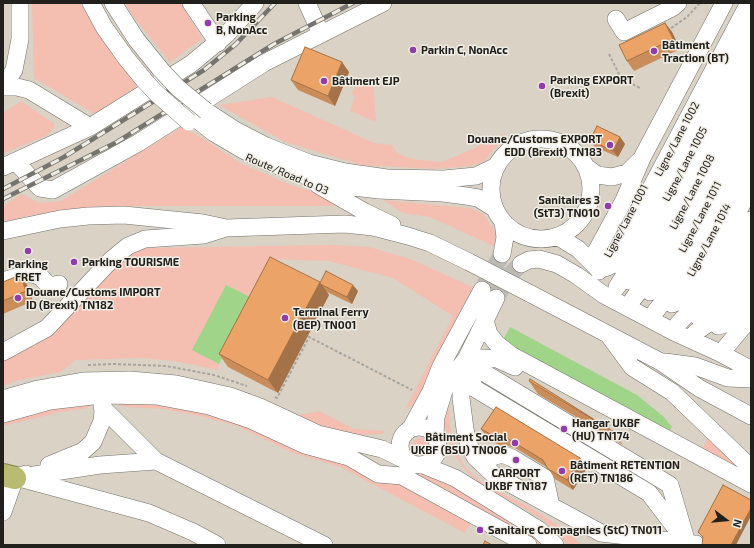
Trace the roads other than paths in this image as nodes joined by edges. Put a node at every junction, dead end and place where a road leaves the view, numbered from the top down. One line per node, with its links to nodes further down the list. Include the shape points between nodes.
1 (20, 3): 23 (street, via 20,39 14,70)
2 (91, 3): 21 (street, via 104,27)
3 (98, 3): 21 (street, via 120,38)
4 (113, 3): 21 (street, via 136,40)
5 (191, 3): 18 (street)
6 (255, 3): 18 (street)
7 (307, 3): 16 (street)
8 (383, 3): 16 (street)
9 (678, 3): 14 (street, via 624,32)
10 (724, 3): 31 (street)
11 (743, 3): 50 (street, Ligne/Lane 1001)
12 (750, 3): 50 (street, Ligne/Lane 1002, via 617,252)
13 (751, 14): 50 (street, via 622,256)
14 (616, 19)
15 (751, 26): 50 (street, via 627,259)
16 (321, 34): 33 (street, via 264,63 138,143 53,190 40,188)
17 (751, 40): 54 (street, Ligne/Lane 1005, via 634,262)
18 (218, 43): 28 (street, via 191,64)
19 (751, 54): 54 (street, via 639,265)
20 (751, 67): 54 (street, via 644,268)
21 (151, 75): 26 (street, bridge, via 178,88)
22 (751, 80): 54 (street, Ligne/Lane 1008, via 650,270)
23 (3, 87): 28 (street, via 28,90)
24 (751, 94): 56 (street, via 655,274)
25 (751, 107): 56 (street, via 661,276)
26 (197, 117): 34 (street, via 235,130 309,163 345,172 388,178 444,179 476,176); 39 (street, via 214,133 243,150 306,176 345,186 478,198); 46 (street, Route/Road to O3, via 204,134 234,152 294,179 318,185 365,212)
27 (751, 121): 56 (street, Ligne/Lane 1011, via 666,279)
28 (90, 127): 33 (street)
29 (751, 134): 56 (street, via 672,282)
30 (751, 148): 58 (street, via 678,285)
31 (643, 156): 35 (street, via 632,169 618,177 597,175); 50 (street)
32 (751, 161): 58 (street, Ligne/Lane 1014, via 684,287)
33 (10, 164)
34 (497, 166): 35 (street, via 515,147 541,140 566,147 575,153); 39 (street, via 491,187)
35 (584, 166): 44 (street, via 590,188 586,210 572,228)
36 (751, 174): 58 (street, via 689,291)
37 (751, 187): 58 (street, via 694,294)
38 (751, 206): 61 (street, via 702,298)
39 (499, 215): 45 (street, via 518,234); 48 (street)
40 (751, 220): 61 (street, via 708,301)
41 (226, 228): 42 (street, via 203,223 124,215 60,219); 46 (street, via 345,224 391,231); 52 (street, via 204,235 145,239 128,246)
42 (3, 231)
43 (751, 234): 61 (street, via 713,304)
44 (557, 236): 45 (street); 50 (street, via 578,249)
45 (537, 239): 48 (street)
46 (430, 243): 65 (street, bridge)
47 (751, 247): 61 (street, via 719,307)
48 (512, 259): 71 (street, via 539,259 557,264 604,295)
49 (751, 261): 64 (street, via 725,310)
50 (595, 266): 54 (street)
51 (751, 274): 64 (street, via 730,313)
52 (94, 279): 53 (street, via 61,299 55,293 59,284 49,286 42,276 30,272); 67 (street, via 47,328)
53 (3, 281)
54 (616, 287): 56 (street)
55 (751, 287): 64 (street, via 736,316)
56 (633, 299): 58 (street)
57 (751, 300): 64 (street, via 741,319)
58 (655, 312): 61 (street)
59 (751, 315): 68 (street)
60 (485, 320): 69 (street); 76 (street, via 489,294 441,366 431,391); 84 (street, via 489,334 511,355)
61 (678, 324): 64 (street)
62 (751, 326): 68 (street)
63 (751, 332): 68 (street)
64 (695, 333): 68 (street)
65 (608, 334): 70 (street); 82 (street, via 632,367 672,392)
66 (751, 336): 68 (street)
67 (4, 342)
68 (726, 347): 71 (street)
69 (467, 357): 77 (street, via 446,384 436,417); 80 (street, via 461,382 461,398 469,445); 86 (street, via 497,359 510,364); 89 (street, via 478,369 670,485 692,543)
70 (661, 362): 71 (street, via 695,366 720,376); 75 (street, via 699,388)
71 (747, 372)
72 (3, 398): 73 (street, via 61,384)
73 (102, 398): 74 (street, via 50,402); 78 (street, via 158,382 208,390 260,407 318,434); 79 (street); 81 (street, via 156,396 209,406 251,420 312,448 349,456 378,474); 83 (street, via 102,421 96,435 83,451)
74 (3, 414)
75 (751, 416)
76 (408, 430): 77 (street, via 424,427); 78 (street, via 387,437); 81 (street, via 399,446 400,452)
77 (436, 439): 81 (street, via 436,455 430,462); 85 (street, via 452,465)
78 (344, 440): 81 (street, via 382,449)
79 (156, 461): 83 (street); 91 (street)
80 (479, 461): 87 (street, via 494,475); 87 (street, via 502,454 546,478)
81 (410, 466): 85 (street, via 447,474); 92 (street)
82 (751, 468)
83 (9, 476): 88 (street); 90 (street, via 149,513)
84 (751, 484)
85 (473, 489): 93 (street, via 532,525)
86 (751, 492)
87 (551, 506): 89 (street)
88 (3, 512)
89 (604, 539)
90 (217, 545)
91 (324, 545)
92 (528, 545)
93 (555, 545)

